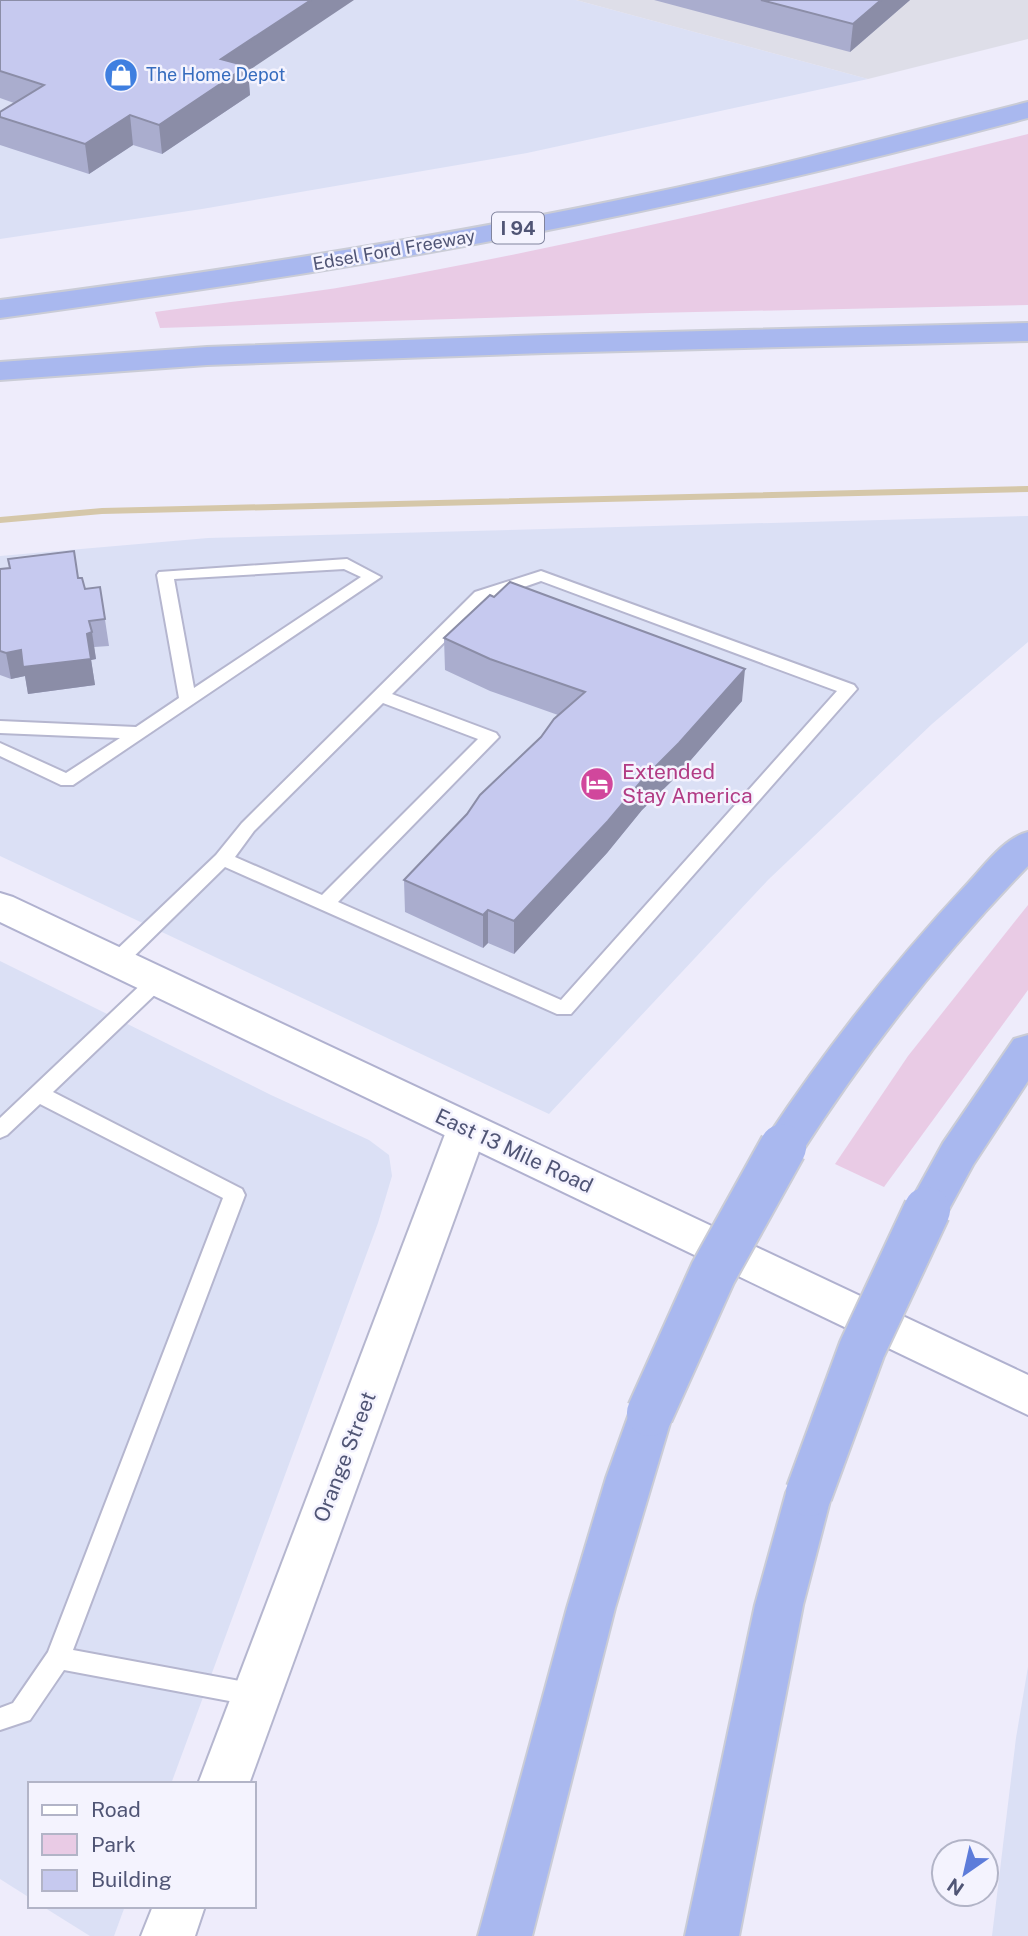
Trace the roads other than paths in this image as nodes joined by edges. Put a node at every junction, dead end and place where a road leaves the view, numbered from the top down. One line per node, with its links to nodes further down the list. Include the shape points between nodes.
1 (1028, 110): 2 (highway, Edsel Ford Freeway / I 94, via 805,168 581,216 276,270)
2 (0, 309)
3 (1028, 332): 4 (highway, via 207,356)
4 (0, 371)
5 (380, 696): 11 (lane, via 248,827); 12 (lane, via 489,737); 12 (lane, via 481,596 541,576 848,689 564,1009)
6 (188, 700): 6 (lane, via 315,616 373,578 347,564 165,575); 8 (lane)
7 (0, 727): 8 (lane)
8 (139, 733): 9 (lane, via 67,781)
9 (0, 749)
10 (1028, 845): 27 (highway, bridge, via 897,986 819,1090 713,1273 650,1413 614,1523)
11 (223, 859): 12 (lane); 14 (lane)
12 (325, 904)
13 (0, 906): 14 (main road, East 13 Mile Road)
14 (116, 962): 15 (main road, East 13 Mile Road)
15 (157, 981): 17 (lane); 18 (main road, East 13 Mile Road)
16 (1028, 1049): 28 (highway, bridge, via 926,1210 887,1285 831,1424 779,1605)
17 (39, 1094): 19 (lane); 21 (lane, via 235,1195)
18 (467, 1129): 20 (main road, East 13 Mile Road); 22 (main road, Orange Street)
19 (0, 1130)
20 (1028, 1396)
21 (58, 1658): 22 (lane); 23 (lane, via 21,1712)
22 (256, 1695): 24 (main road, Orange Street)
23 (0, 1719)
24 (224, 1782)
25 (177, 1908): 26 (main road)
26 (168, 1936)
27 (505, 1936)
28 (712, 1936)

